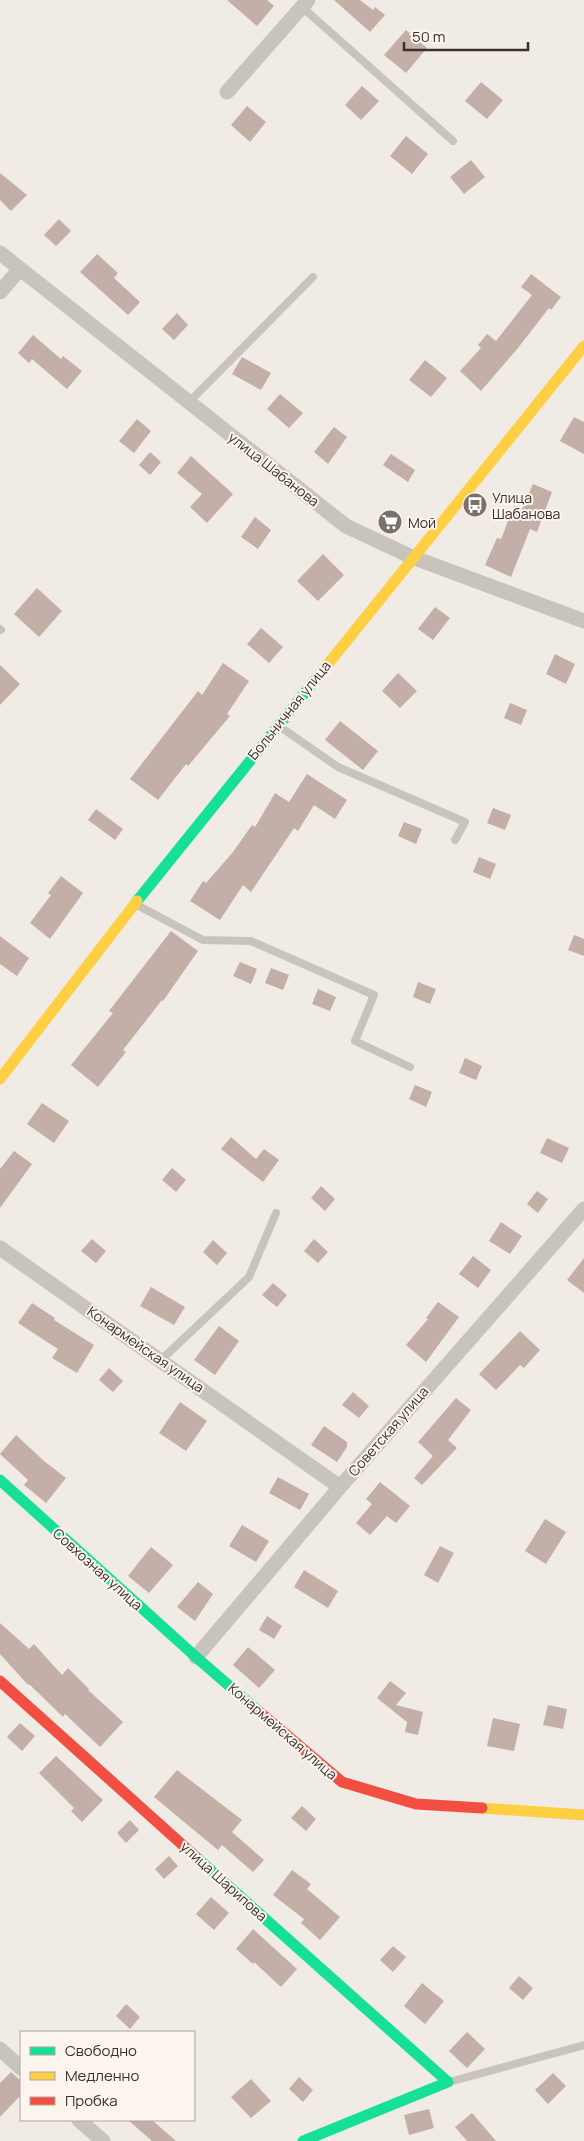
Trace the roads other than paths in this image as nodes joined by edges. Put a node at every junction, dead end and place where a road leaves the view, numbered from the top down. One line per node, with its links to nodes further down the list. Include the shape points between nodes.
1 (305, 3): 2 (street); 3 (lane)
2 (226, 92)
3 (453, 141)
4 (0, 253): 5 (street, улица Шабанова)
5 (20, 269): 7 (street); 9 (street, улица Шабанова)
6 (313, 277): 9 (lane)
7 (0, 292)
8 (584, 346): 10 (street, Больничная улица)
9 (189, 402): 10 (street, улица Шабанова, via 346,526)
10 (412, 557): 11 (street, улица Шабанова); 12 (street, Больничная улица)
11 (584, 621)
12 (278, 724): 13 (lane, via 338,767 464,822); 14 (street, Больничная улица)
13 (455, 840)
14 (135, 904): 15 (lane, via 203,940 251,942 374,995 355,1041); 16 (street, Больничная улица)
15 (410, 1066)
16 (0, 1080)
17 (584, 1209): 22 (street, Советская улица)
18 (276, 1213): 20 (lane, via 249,1277)
19 (0, 1248): 20 (street, Конармейская улица)
20 (161, 1360): 22 (street, Конармейская улица)
21 (0, 1480): 23 (street, Совхозная улица)
22 (340, 1487): 23 (street, Советская улица)
23 (196, 1657): 25 (street, Конармейская улица, via 342,1782 416,1804)
24 (0, 1680): 29 (street, улица Шарипова)
25 (584, 1815)
26 (584, 2045): 29 (lane)
27 (0, 2049): 28 (street)
28 (20, 2067)
29 (448, 2082): 32 (street)
30 (80, 2121): 31 (street)
31 (102, 2141)
32 (303, 2141)

